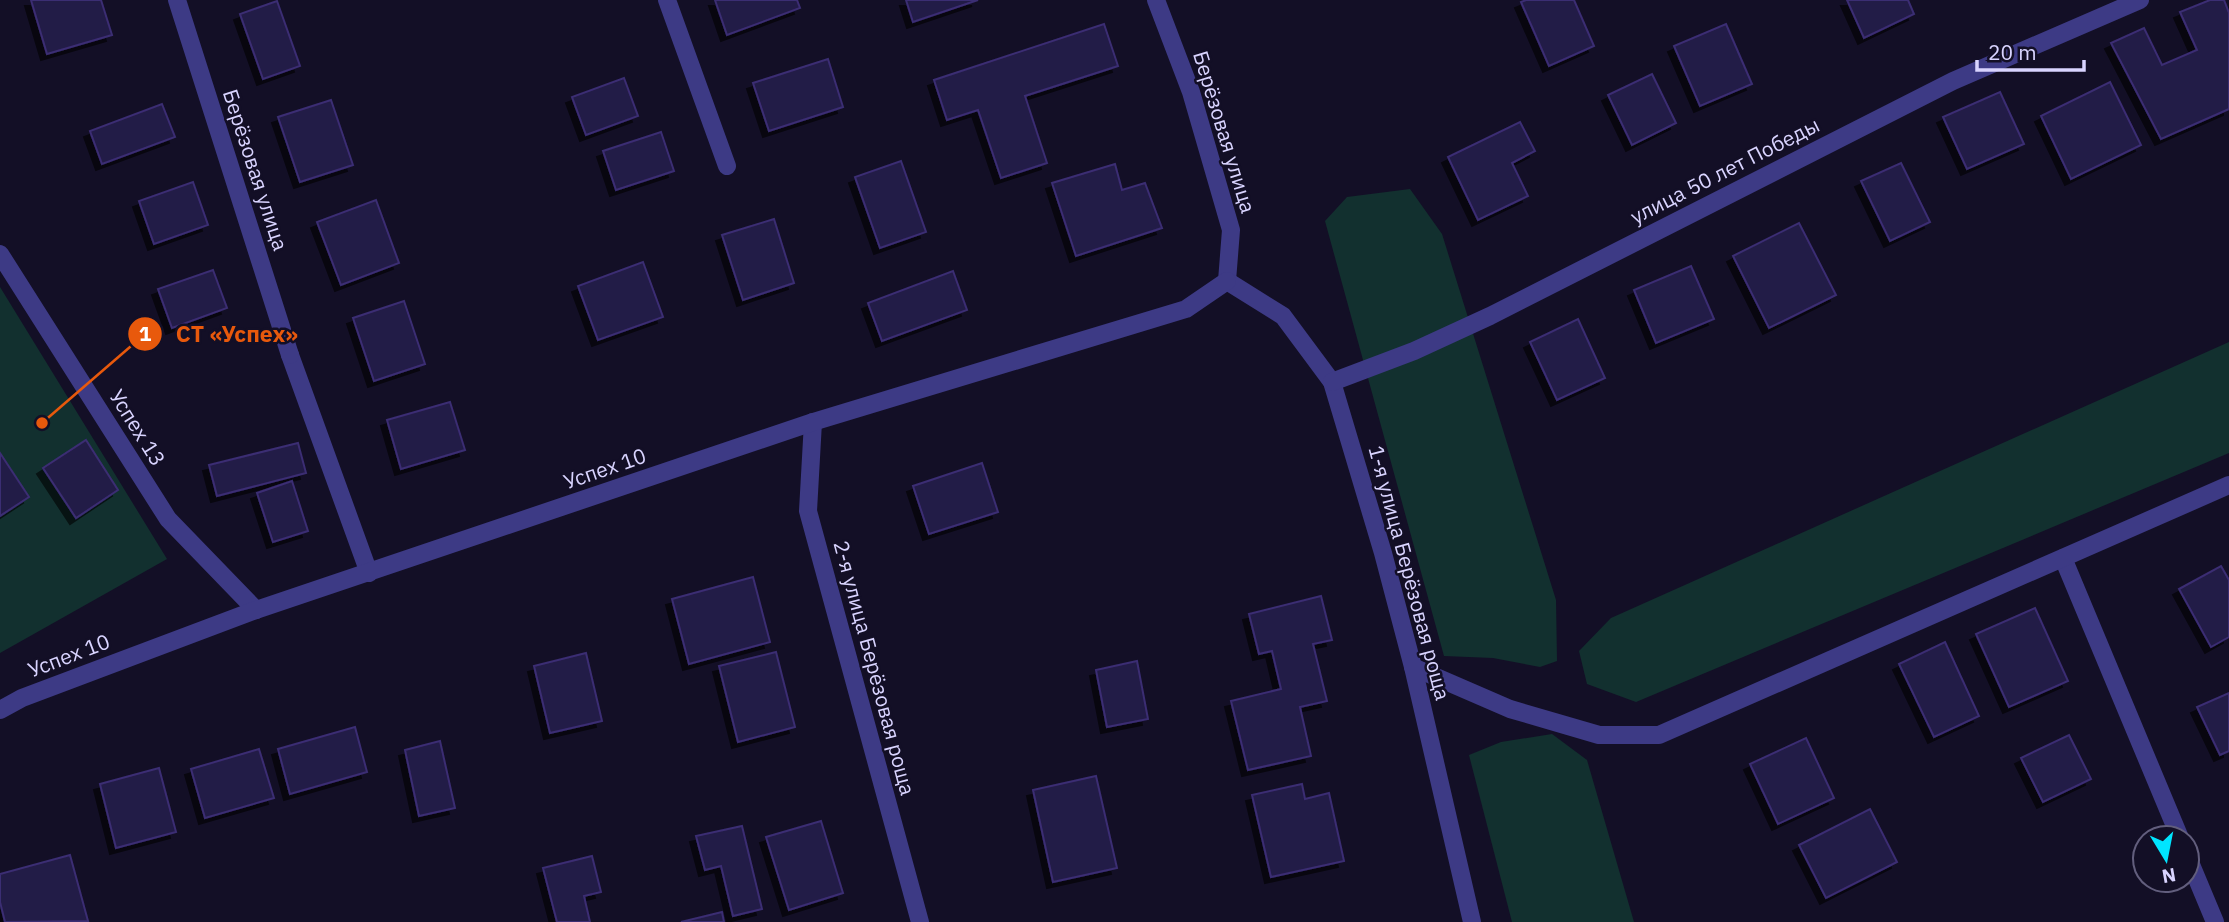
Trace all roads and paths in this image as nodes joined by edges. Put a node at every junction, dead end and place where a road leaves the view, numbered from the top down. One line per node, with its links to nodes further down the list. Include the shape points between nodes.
1 (177, 0): 12 (street, Берёзовая улица, via 290,355)
2 (667, 0): 5 (street)
3 (1156, 0): 7 (street, Берёзовая улица, via 1191,92 1231,230)
4 (2140, 0): 8 (street, улица 50 лет Победы, via 1953,81 1490,316)
5 (727, 166)
6 (1, 258): 13 (street, Успех 13, via 167,520)
7 (1227, 281): 8 (street, 1-я улица Берёзовая роща, via 1283,316); 9 (street, Успех 10, via 1186,309)
8 (1332, 382): 14 (street, 1-я улица Берёзовая роща)
9 (813, 422): 12 (street, Успех 10); 18 (street, 2-я улица Берёзовая роща, via 808,511)
10 (2229, 485): 11 (street)
11 (2063, 558): 14 (street, via 1659,735 1598,736 1510,709); 16 (street)
12 (369, 573): 13 (street, Успех 10)
13 (256, 610): 15 (street, Успех 10)
14 (1413, 667): 19 (street, 1-я улица Берёзовая роща)
15 (0, 710)
16 (2174, 824)
17 (2201, 888): 20 (street)
18 (920, 922)
19 (1472, 922)
20 (2215, 922)

